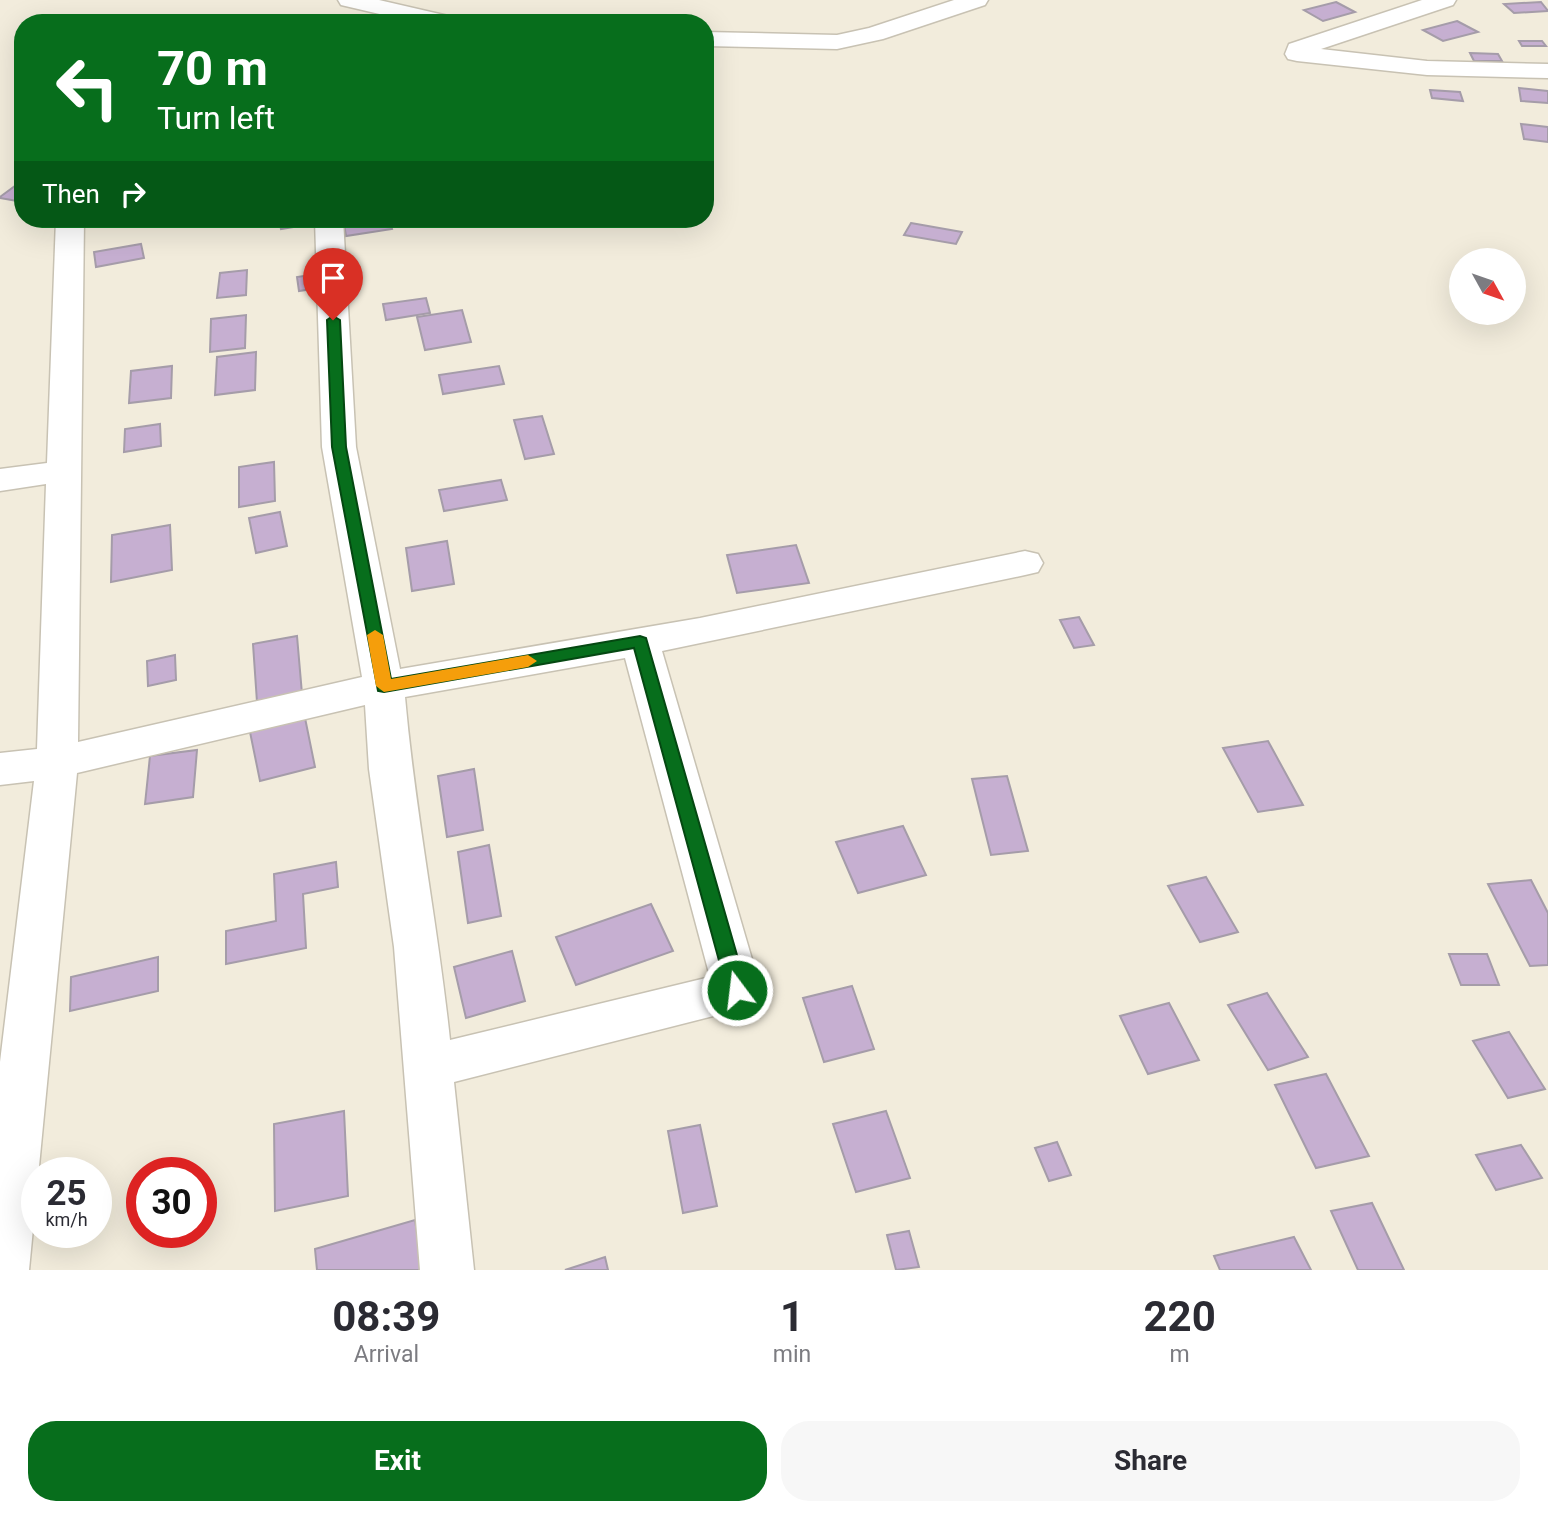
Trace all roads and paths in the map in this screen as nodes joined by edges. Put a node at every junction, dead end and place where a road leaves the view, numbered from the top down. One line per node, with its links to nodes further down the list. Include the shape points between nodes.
1 (349, 0): 4 (street)
2 (977, 0): 5 (street, via 876,34 837,42)
3 (1445, 0): 6 (street, via 1298,49 1297,54 1427,68)
4 (410, 14)
5 (714, 39)
6 (1548, 71)
7 (71, 228): 9 (street)
8 (329, 228): 13 (street, via 339,447)
9 (66, 471): 10 (street); 14 (street)
10 (0, 480)
11 (1025, 563): 12 (street)
12 (640, 642): 13 (street); 16 (street, via 737,990)
13 (384, 686): 14 (street); 16 (street, via 390,769 417,947)
14 (57, 762): 15 (street); 17 (street)
15 (0, 769)
16 (429, 1067): 18 (street)
17 (2, 1270)
18 (447, 1270)

